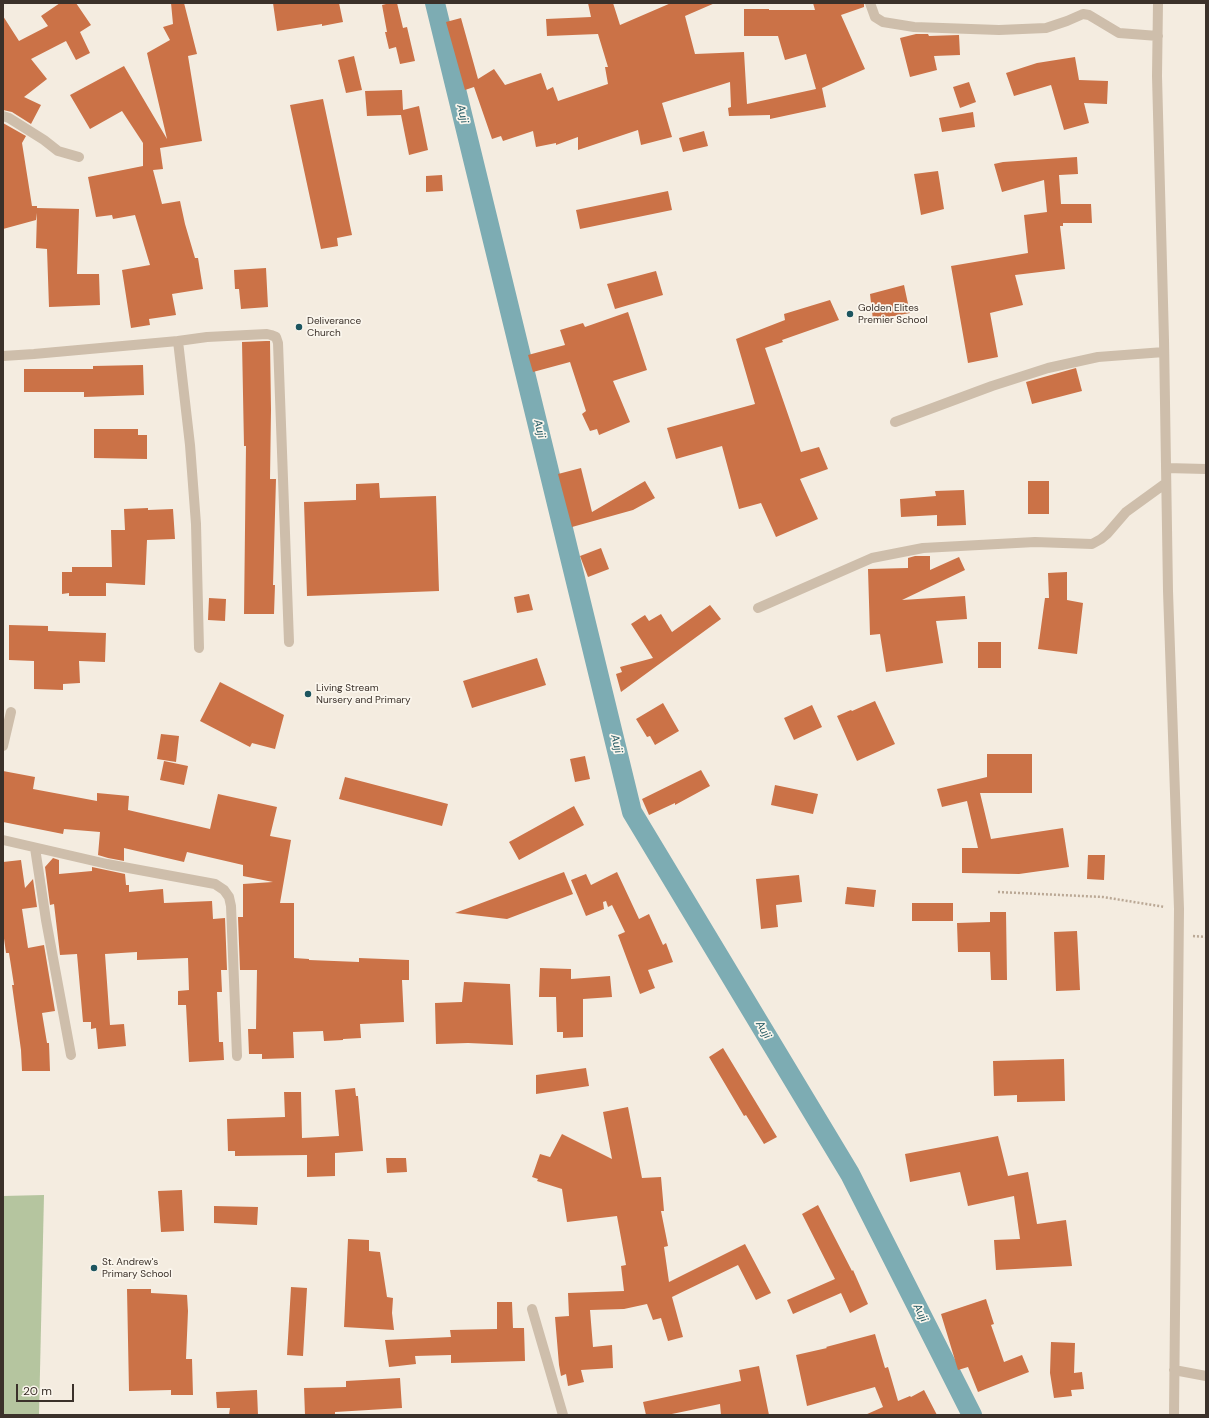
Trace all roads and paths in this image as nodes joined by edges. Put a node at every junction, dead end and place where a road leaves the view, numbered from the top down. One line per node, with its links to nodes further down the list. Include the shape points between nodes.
1 (870, 3): 3 (street, via 875,17 883,22 914,26 999,30 1046,28 1083,14 1119,33)
2 (1158, 3): 3 (street)
3 (1158, 36): 7 (street)
4 (3, 116): 5 (street, via 58,151)
5 (79, 157)
6 (178, 341): 8 (street); 14 (street, via 267,334 276,337); 15 (street, via 196,524)
7 (1164, 352): 9 (street, via 1098,357 1048,368); 10 (street)
8 (3, 356)
9 (895, 422)
10 (1166, 468): 11 (street); 12 (street)
11 (1206, 469)
12 (1166, 483): 13 (street, via 1126,512 1107,534 1092,544 1035,542 924,548 872,558); 21 (street)
13 (758, 608)
14 (289, 642)
15 (199, 648)
16 (11, 712): 17 (street)
17 (3, 746)
18 (3, 840): 19 (street)
19 (35, 848): 22 (street); 23 (street, via 215,884 224,890 231,906)
20 (998, 892): 21 (path, via 1102,897)
21 (1179, 909): 25 (street)
22 (71, 1055)
23 (237, 1056)
24 (532, 1309): 27 (street)
25 (1174, 1370): 26 (street); 28 (street)
26 (1206, 1376)
27 (564, 1415)
28 (1174, 1415)

